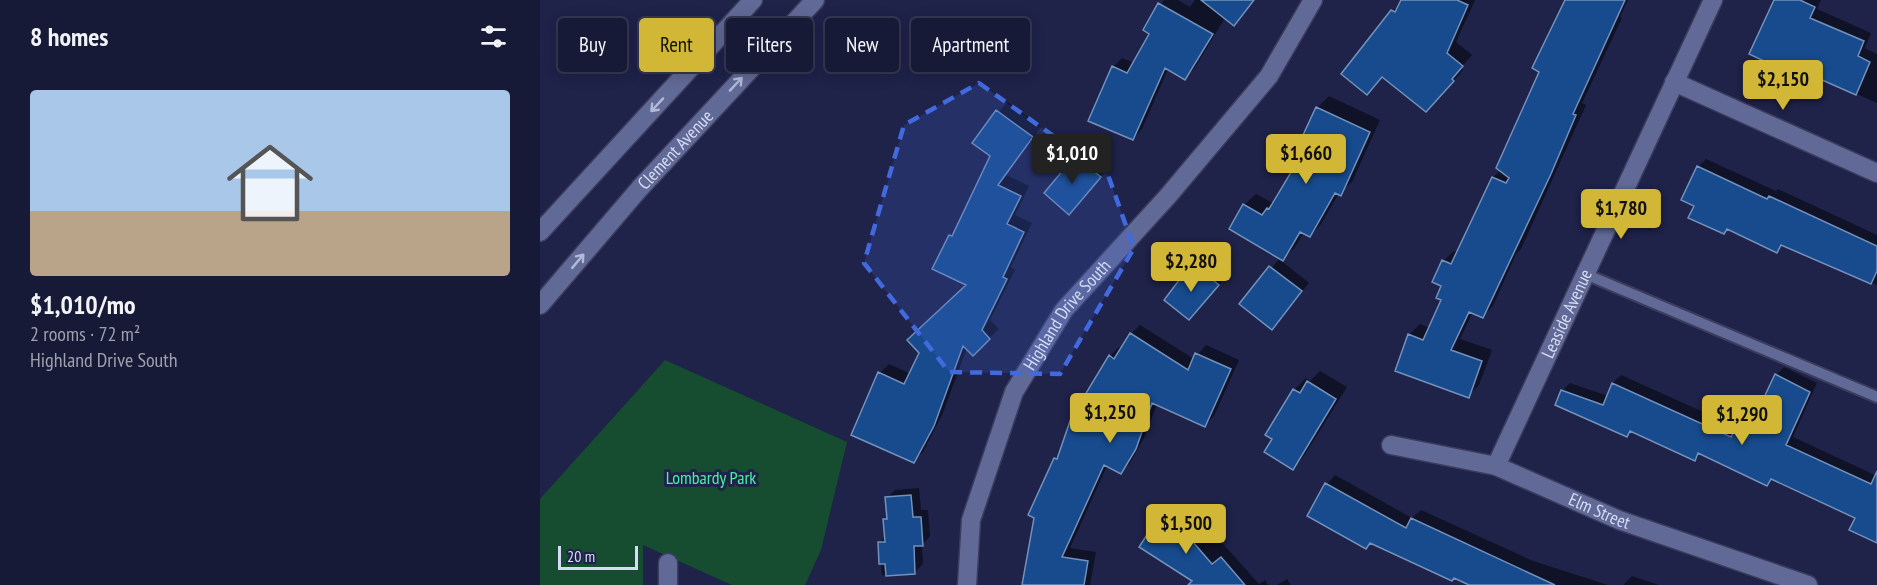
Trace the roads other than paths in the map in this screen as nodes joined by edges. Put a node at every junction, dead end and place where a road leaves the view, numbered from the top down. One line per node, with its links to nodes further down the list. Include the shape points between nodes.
1 (753, 0): 7 (street, one-way to 7)
2 (815, 0): 9 (street, Clement Avenue, one-way to 2, via 639,188)
3 (1313, 0): 15 (street, Highland Drive South, via 1269,76 1064,310 1014,392 971,520)
4 (1713, 0): 5 (street, Leaside Avenue)
5 (1674, 82): 6 (street); 8 (street, Leaside Avenue)
6 (1877, 173)
7 (540, 232)
8 (1585, 274): 10 (lane); 12 (street, Leaside Avenue)
9 (540, 305)
10 (1877, 397)
11 (1391, 445): 12 (street, Elm Street)
12 (1496, 465): 16 (street, Elm Street, via 1619,520)
13 (668, 562): 14 (street)
14 (668, 585)
15 (967, 585)
16 (1808, 585)

